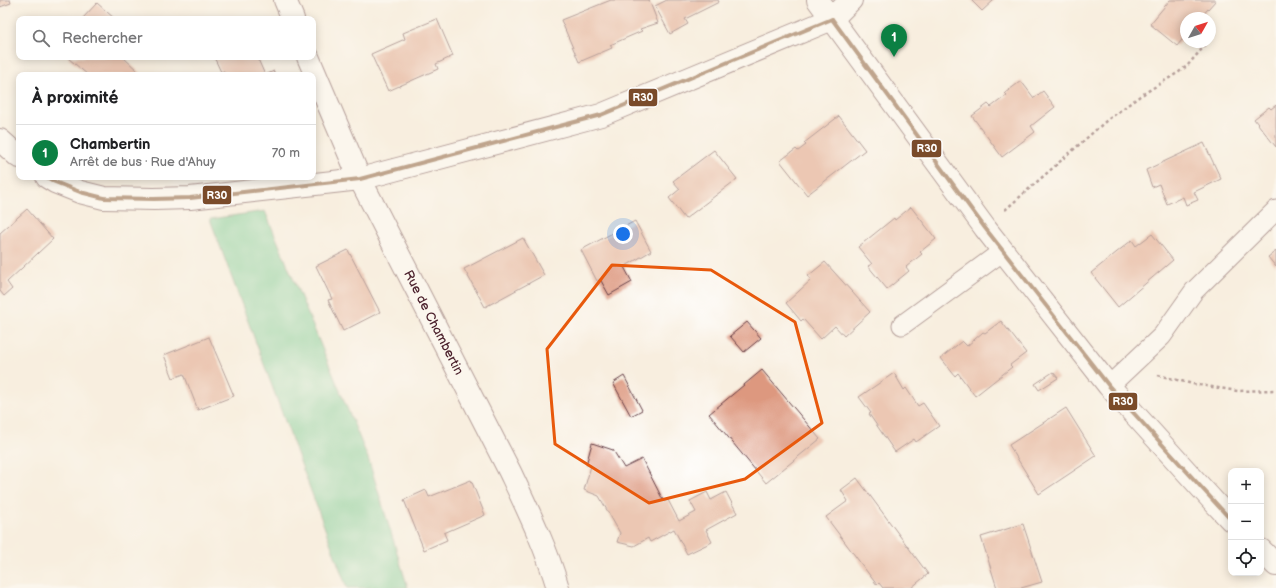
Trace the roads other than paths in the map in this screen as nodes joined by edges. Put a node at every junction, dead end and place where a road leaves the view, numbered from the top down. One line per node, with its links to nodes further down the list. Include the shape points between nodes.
1 (285, 0): 4 (street)
2 (818, 0): 5 (street)
3 (851, 0): 5 (street)
4 (292, 16)
5 (832, 19): 11 (street, via 601,115); 14 (street)
6 (309, 60): 7 (street, Rue de Chambertin)
7 (314, 72)
8 (316, 76): 11 (street, Rue de Chambertin)
9 (0, 140): 10 (street)
10 (16, 153)
11 (360, 179): 12 (street, via 154,200 104,198 80,192); 20 (street, Rue de Chambertin, via 533,519)
12 (52, 180)
13 (1276, 210): 16 (lane, via 1194,290 1162,336)
14 (1003, 251): 15 (lane); 16 (street)
15 (902, 325)
16 (1109, 386): 17 (street)
17 (1228, 517)
18 (1264, 553): 19 (street)
19 (1276, 565)
20 (558, 588)

